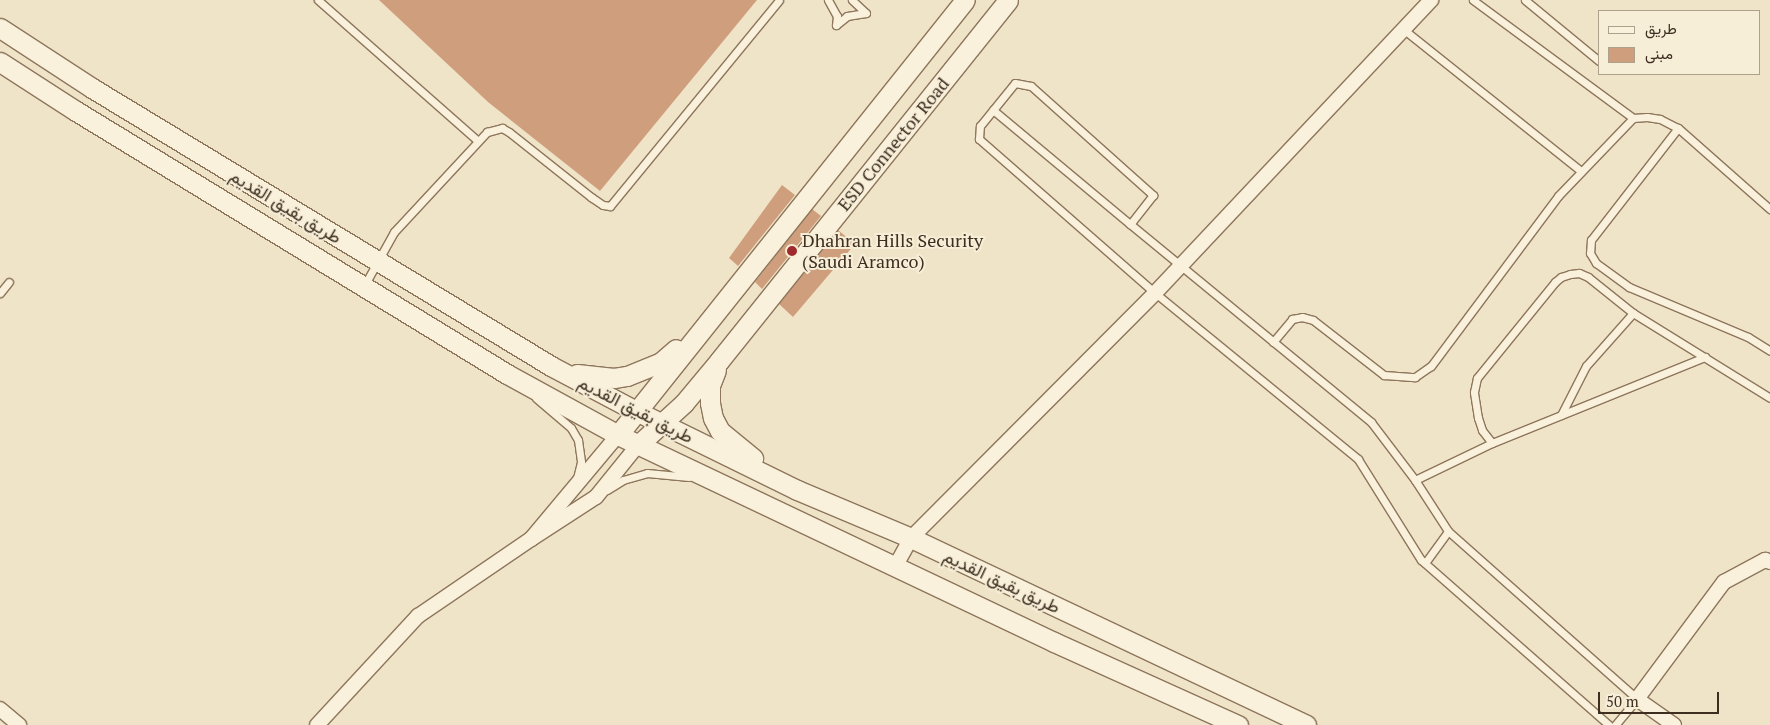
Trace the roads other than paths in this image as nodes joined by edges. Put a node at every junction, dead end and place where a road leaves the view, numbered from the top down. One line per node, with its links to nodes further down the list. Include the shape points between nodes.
1 (318, 0): 19 (lane)
2 (778, 0): 19 (lane, via 610,206 596,201 502,128 487,132)
3 (828, 0): 4 (lane, via 837,16 836,26 847,16 866,13)
4 (852, 0)
5 (966, 0): 14 (main road, ESD Connector Road)
6 (1008, 0): 15 (main road, ESD Connector Road)
7 (1430, 0): 11 (street)
8 (1473, 0): 17 (lane)
9 (1525, 0): 12 (lane)
10 (0, 28): 23 (main road, طريق بقيق القديم)
11 (1404, 29): 20 (lane); 24 (street)
12 (1598, 60)
13 (0, 62): 26 (main road, طريق بقيق القديم)
14 (912, 67): 15 (main road); 30 (main road, ESD Connector Road)
15 (937, 88): 34 (main road, ESD Connector Road)
16 (993, 110): 22 (lane); 22 (lane, via 1015,83 1031,86 1153,195); 28 (lane, via 980,126 980,139)
17 (1632, 118): 18 (lane, via 1660,119); 20 (lane)
18 (1678, 128): 21 (lane); 32 (lane, via 1590,240 1590,253 1596,263 1629,287 1748,337)
19 (478, 141): 23 (lane, via 394,232)
20 (1581, 171): 31 (lane, via 1558,196 1431,366 1415,377 1384,375 1313,320 1302,317 1292,319)
21 (1770, 209)
22 (1130, 224): 24 (lane)
23 (377, 262): 26 (lane); 35 (main road, طريق بقيق القديم)
24 (1180, 267): 28 (street); 31 (lane)
25 (9, 282): 27 (lane)
26 (363, 287): 36 (main road, طريق بقيق القديم)
27 (0, 293)
28 (1155, 293): 50 (street); 53 (lane, via 1358,460)
29 (1633, 312): 33 (lane); 39 (lane, via 1586,366); 42 (lane, via 1579,273 1555,282 1477,378 1474,392 1478,418)
30 (714, 314): 35 (main road, via 660,364 627,376 581,375); 38 (main road, ESD Connector Road)
31 (1273, 342): 45 (lane, via 1371,422)
32 (1770, 352)
33 (1705, 357): 37 (lane); 39 (lane)
34 (719, 361): 40 (main road, ESD Connector Road, via 684,403); 47 (main road, via 710,386 710,403 720,431)
35 (551, 366): 38 (main road, طريق بقيق القديم)
36 (507, 374): 41 (main road, طريق بقيق القديم); 46 (lane, via 571,428 578,440 581,462)
37 (1770, 398)
38 (636, 411): 40 (main road, طريق بقيق القديم); 41 (main road, ESD Connector Road)
39 (1561, 415): 42 (lane)
40 (661, 423): 43 (main road, ESD Connector Road); 47 (main road, طريق بقيق القديم)
41 (618, 435): 43 (main road, طريق بقيق القديم); 46 (street)
42 (1492, 443): 45 (lane)
43 (638, 445): 44 (main road, طريق بقيق القديم); 48 (street)
44 (710, 479): 48 (lane, via 647,473 623,480); 54 (main road, طريق بقيق القديم)
45 (1415, 480): 49 (lane)
46 (573, 488): 51 (street)
47 (797, 490): 50 (main road, طريق بقيق القديم)
48 (596, 497): 51 (street)
49 (1448, 531): 53 (lane); 55 (lane)
50 (911, 538): 54 (street); 60 (main road, طريق بقيق القديم)
51 (531, 539): 58 (street, via 418,616)
52 (1768, 559): 55 (street, via 1724,582)
53 (1425, 564): 61 (lane)
54 (895, 567): 59 (main road, طريق بقيق القديم)
55 (1637, 699): 62 (lane); 63 (street)
56 (0, 709): 57 (street)
57 (19, 725)
58 (317, 725)
59 (1238, 725)
60 (1306, 725)
61 (1609, 725)
62 (1615, 725)
63 (1674, 725)

